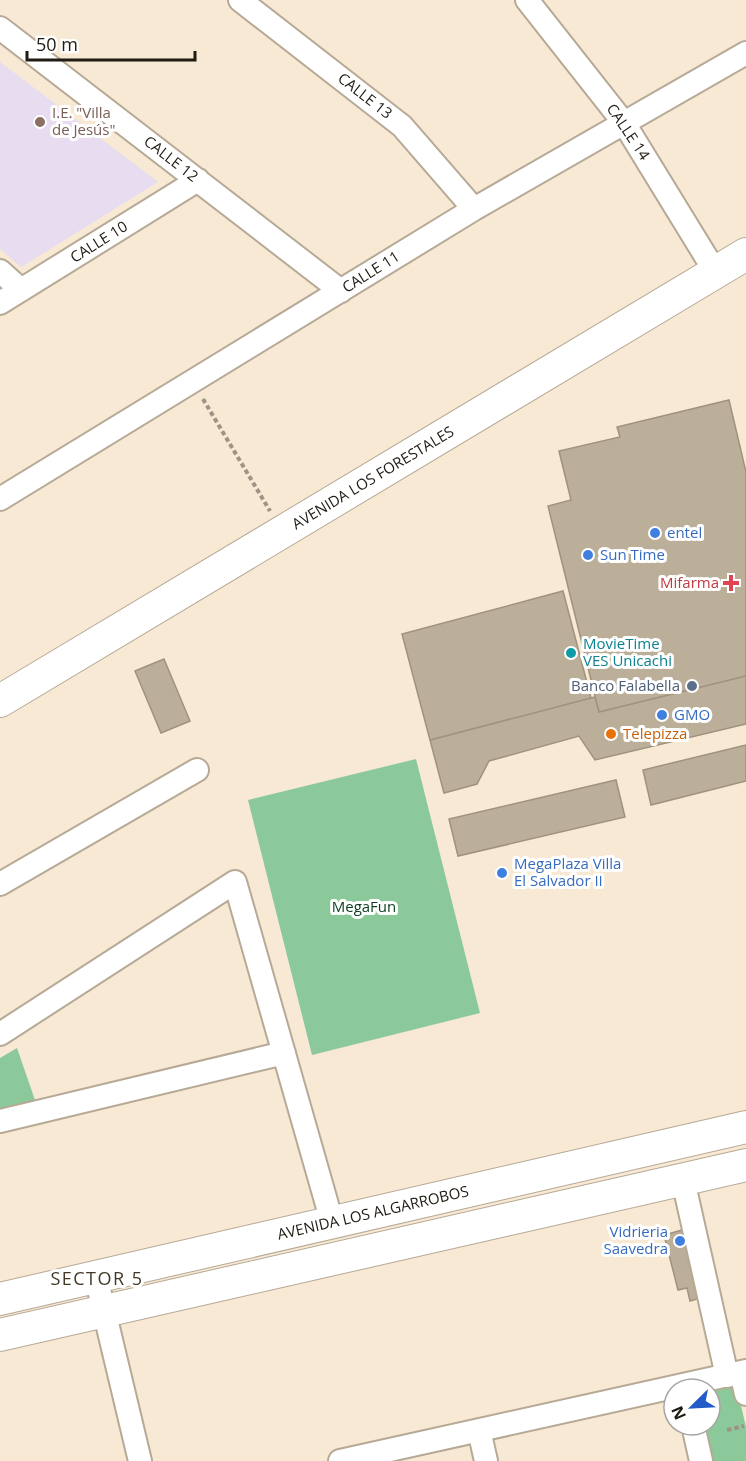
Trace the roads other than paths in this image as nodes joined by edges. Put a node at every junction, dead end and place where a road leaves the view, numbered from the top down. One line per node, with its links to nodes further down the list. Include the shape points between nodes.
1 (240, 0): 7 (street, CALLE 13, via 402,126)
2 (527, 0): 5 (street, CALLE 14)
3 (0, 28): 6 (street, CALLE 12)
4 (746, 53): 5 (street, CALLE 11)
5 (624, 123): 7 (street, CALLE 11); 10 (street, CALLE 14)
6 (198, 180): 11 (street, CALLE 10); 12 (street, CALLE 12)
7 (474, 209): 12 (street, CALLE 11)
8 (746, 254): 10 (street, AVENIDA LOS FORESTALES)
9 (0, 271): 11 (street)
10 (716, 273): 15 (street, AVENIDA LOS FORESTALES)
11 (21, 290): 13 (street, CALLE 10)
12 (341, 291): 14 (street, CALLE 11)
13 (0, 303)
14 (0, 499)
15 (0, 701)
16 (197, 770): 17 (street)
17 (0, 884)
18 (0, 1034): 19 (street, via 236,882)
19 (284, 1053): 20 (street); 24 (street)
20 (0, 1121)
21 (746, 1127): 24 (street, AVENIDA LOS ALGARROBOS)
22 (746, 1165): 23 (street)
23 (683, 1179): 27 (street); 29 (street)
24 (332, 1222): 25 (street, AVENIDA LOS ALGARROBOS)
25 (96, 1277): 26 (street, AVENIDA LOS ALGARROBOS); 27 (street)
26 (0, 1299)
27 (104, 1312): 28 (street); 34 (street)
28 (0, 1335)
29 (740, 1378): 30 (street)
30 (722, 1381)
31 (662, 1392): 32 (street)
32 (479, 1430): 35 (street); 36 (street)
33 (696, 1437): 37 (street)
34 (140, 1461)
35 (340, 1461)
36 (486, 1461)
37 (701, 1461)

